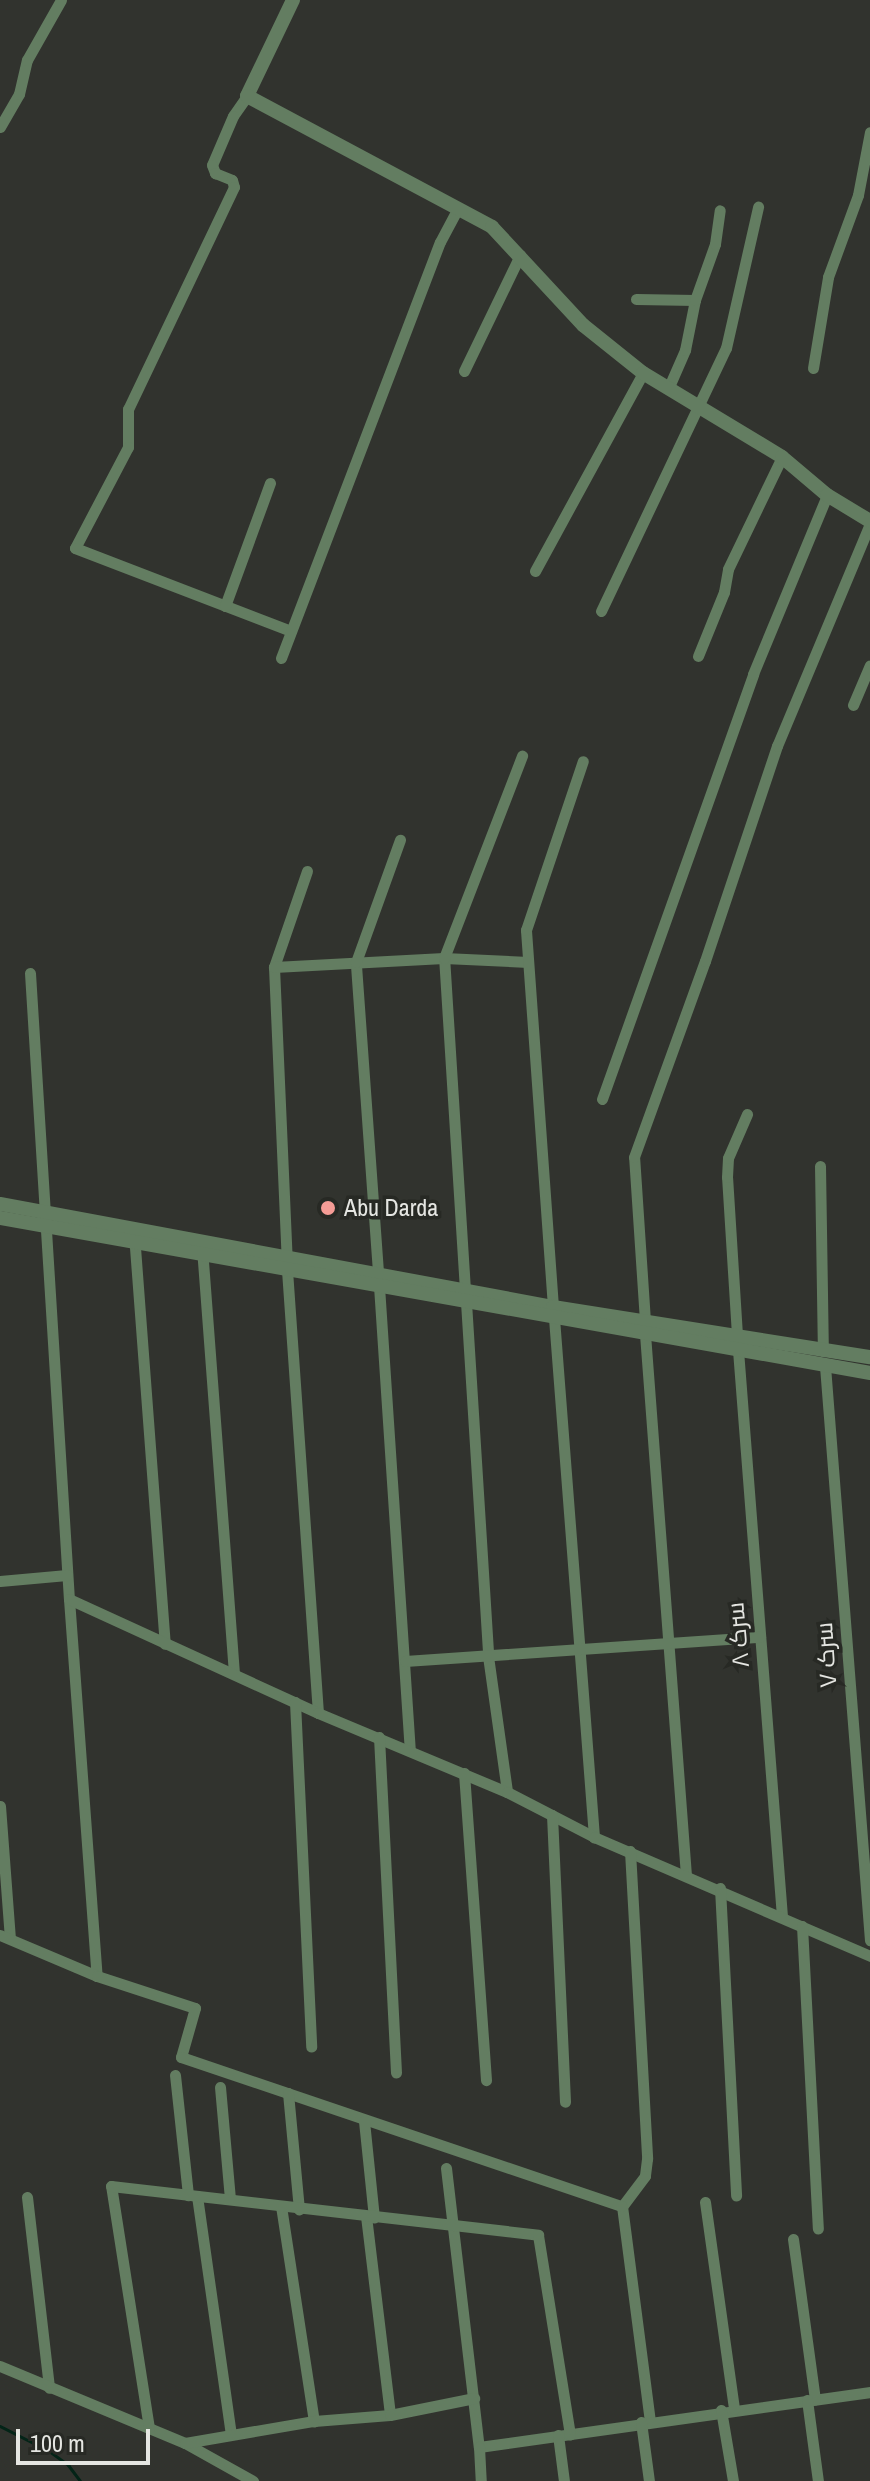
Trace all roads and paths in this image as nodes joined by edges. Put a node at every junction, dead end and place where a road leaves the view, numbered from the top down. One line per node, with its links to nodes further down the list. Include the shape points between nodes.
1 (61, 0): 4 (street, via 27,60 19,94)
2 (293, 0): 3 (street)
3 (247, 96): 7 (street); 22 (street, via 212,165 234,187 128,409 128,447 75,544 78,551)
4 (0, 127)
5 (870, 132): 12 (street, via 858,195 828,277)
6 (758, 207): 16 (street, via 726,348)
7 (458, 208): 9 (street, via 492,227); 24 (street, via 440,242)
8 (720, 210): 11 (street, via 715,244)
9 (520, 255): 13 (street); 14 (street, via 583,325)
10 (636, 299): 11 (street)
11 (695, 300): 15 (street, via 685,350)
12 (813, 368)
13 (464, 371)
14 (643, 373): 15 (street); 21 (street)
15 (668, 389): 16 (street)
16 (697, 405): 17 (street); 23 (street)
17 (782, 457): 19 (street); 25 (street, via 728,569)
18 (270, 483): 22 (street)
19 (827, 495): 20 (street); 38 (street, via 753,674)
20 (870, 523): 50 (street, via 777,746 634,1157)
21 (535, 571)
22 (225, 606): 24 (street)
23 (601, 611)
24 (291, 631): 26 (street)
25 (698, 656)
26 (281, 658)
27 (870, 665): 28 (street)
28 (853, 705)
29 (522, 756): 33 (street)
30 (583, 761): 35 (street, via 526,930)
31 (400, 840): 34 (street)
32 (307, 871): 36 (street)
33 (444, 958): 34 (street); 35 (street); 48 (street)
34 (356, 962): 36 (street); 47 (street)
35 (528, 962): 49 (street)
36 (274, 967): 46 (street)
37 (30, 973): 43 (street)
38 (602, 1099)
39 (747, 1114): 51 (street, سرک ۸, via 728,1158 727,1177)
40 (820, 1166): 53 (street, سرک ۷)
41 (0, 1204): 43 (street)
42 (0, 1218): 43 (street)
43 (48, 1219): 44 (street); 55 (street)
44 (134, 1236): 45 (street); 59 (street)
45 (202, 1248): 46 (street); 64 (street)
46 (288, 1264): 47 (street); 66 (street)
47 (378, 1279): 48 (street); 63 (street)
48 (466, 1296): 49 (street); 62 (street)
49 (554, 1312): 50 (street); 61 (street)
50 (645, 1328): 51 (street); 60 (street)
51 (737, 1342): 53 (street); 58 (street, سرک ۸)
52 (870, 1357): 53 (street)
53 (824, 1358): 54 (street); 80 (street, سرک ۷)
54 (870, 1373)
55 (67, 1575): 56 (street); 57 (street)
56 (0, 1581)
57 (69, 1599): 59 (street); 82 (street)
58 (760, 1637): 60 (street); 77 (street, سرک ۸)
59 (165, 1644): 64 (street)
60 (667, 1644): 61 (street); 75 (street)
61 (578, 1649): 62 (street); 73 (street)
62 (488, 1656): 63 (street); 70 (street)
63 (405, 1661): 68 (street)
64 (234, 1674): 65 (street)
65 (295, 1702): 66 (street); 83 (street)
66 (318, 1713): 67 (street)
67 (379, 1737): 68 (street); 84 (street)
68 (410, 1750): 69 (street)
69 (464, 1773): 70 (street); 86 (street)
70 (507, 1792): 72 (street)
71 (0, 1806): 79 (street)
72 (552, 1815): 73 (street); 89 (street)
73 (594, 1837): 74 (street)
74 (630, 1851): 75 (street); 98 (street, via 647,2159 645,2176)
75 (686, 1875): 76 (street)
76 (720, 1888): 77 (street); 93 (street)
77 (782, 1917): 78 (street)
78 (802, 1926): 81 (street); 102 (street)
79 (5, 1936): 82 (street)
80 (870, 1940)
81 (870, 1956)
82 (97, 1976): 88 (street, via 195,2008 181,2057)
83 (311, 2047)
84 (396, 2073)
85 (175, 2075): 92 (street)
86 (486, 2080)
87 (220, 2087): 95 (street)
88 (288, 2093): 90 (street); 99 (street)
89 (565, 2102)
90 (364, 2121): 98 (street); 100 (street)
91 (446, 2168): 101 (street)
92 (193, 2196): 95 (street); 113 (street, via 111,2186); 114 (street)
93 (736, 2196)
94 (27, 2197): 105 (street)
95 (230, 2199): 97 (street)
96 (705, 2202): 109 (street)
97 (281, 2206): 99 (street); 111 (street)
98 (622, 2206): 112 (street)
99 (299, 2209): 100 (street)
100 (370, 2217): 101 (street); 110 (street)
101 (452, 2224): 107 (street); 115 (street, via 538,2235)
102 (818, 2229)
103 (793, 2239): 108 (street)
104 (0, 2366): 105 (street)
105 (49, 2388): 113 (street)
106 (870, 2392): 108 (street)
107 (474, 2398): 110 (street); 117 (street)
108 (811, 2400): 109 (street); 123 (street)
109 (727, 2410): 112 (street); 122 (street)
110 (390, 2415): 111 (street)
111 (314, 2421): 114 (street)
112 (646, 2422): 115 (street); 121 (street)
113 (149, 2428): 116 (street)
114 (231, 2434): 116 (street)
115 (564, 2434): 117 (street); 120 (street)
116 (185, 2443): 118 (street)
117 (479, 2447): 119 (street)
118 (253, 2481)
119 (481, 2481)
120 (564, 2481)
121 (649, 2481)
122 (733, 2481)
123 (818, 2481)

